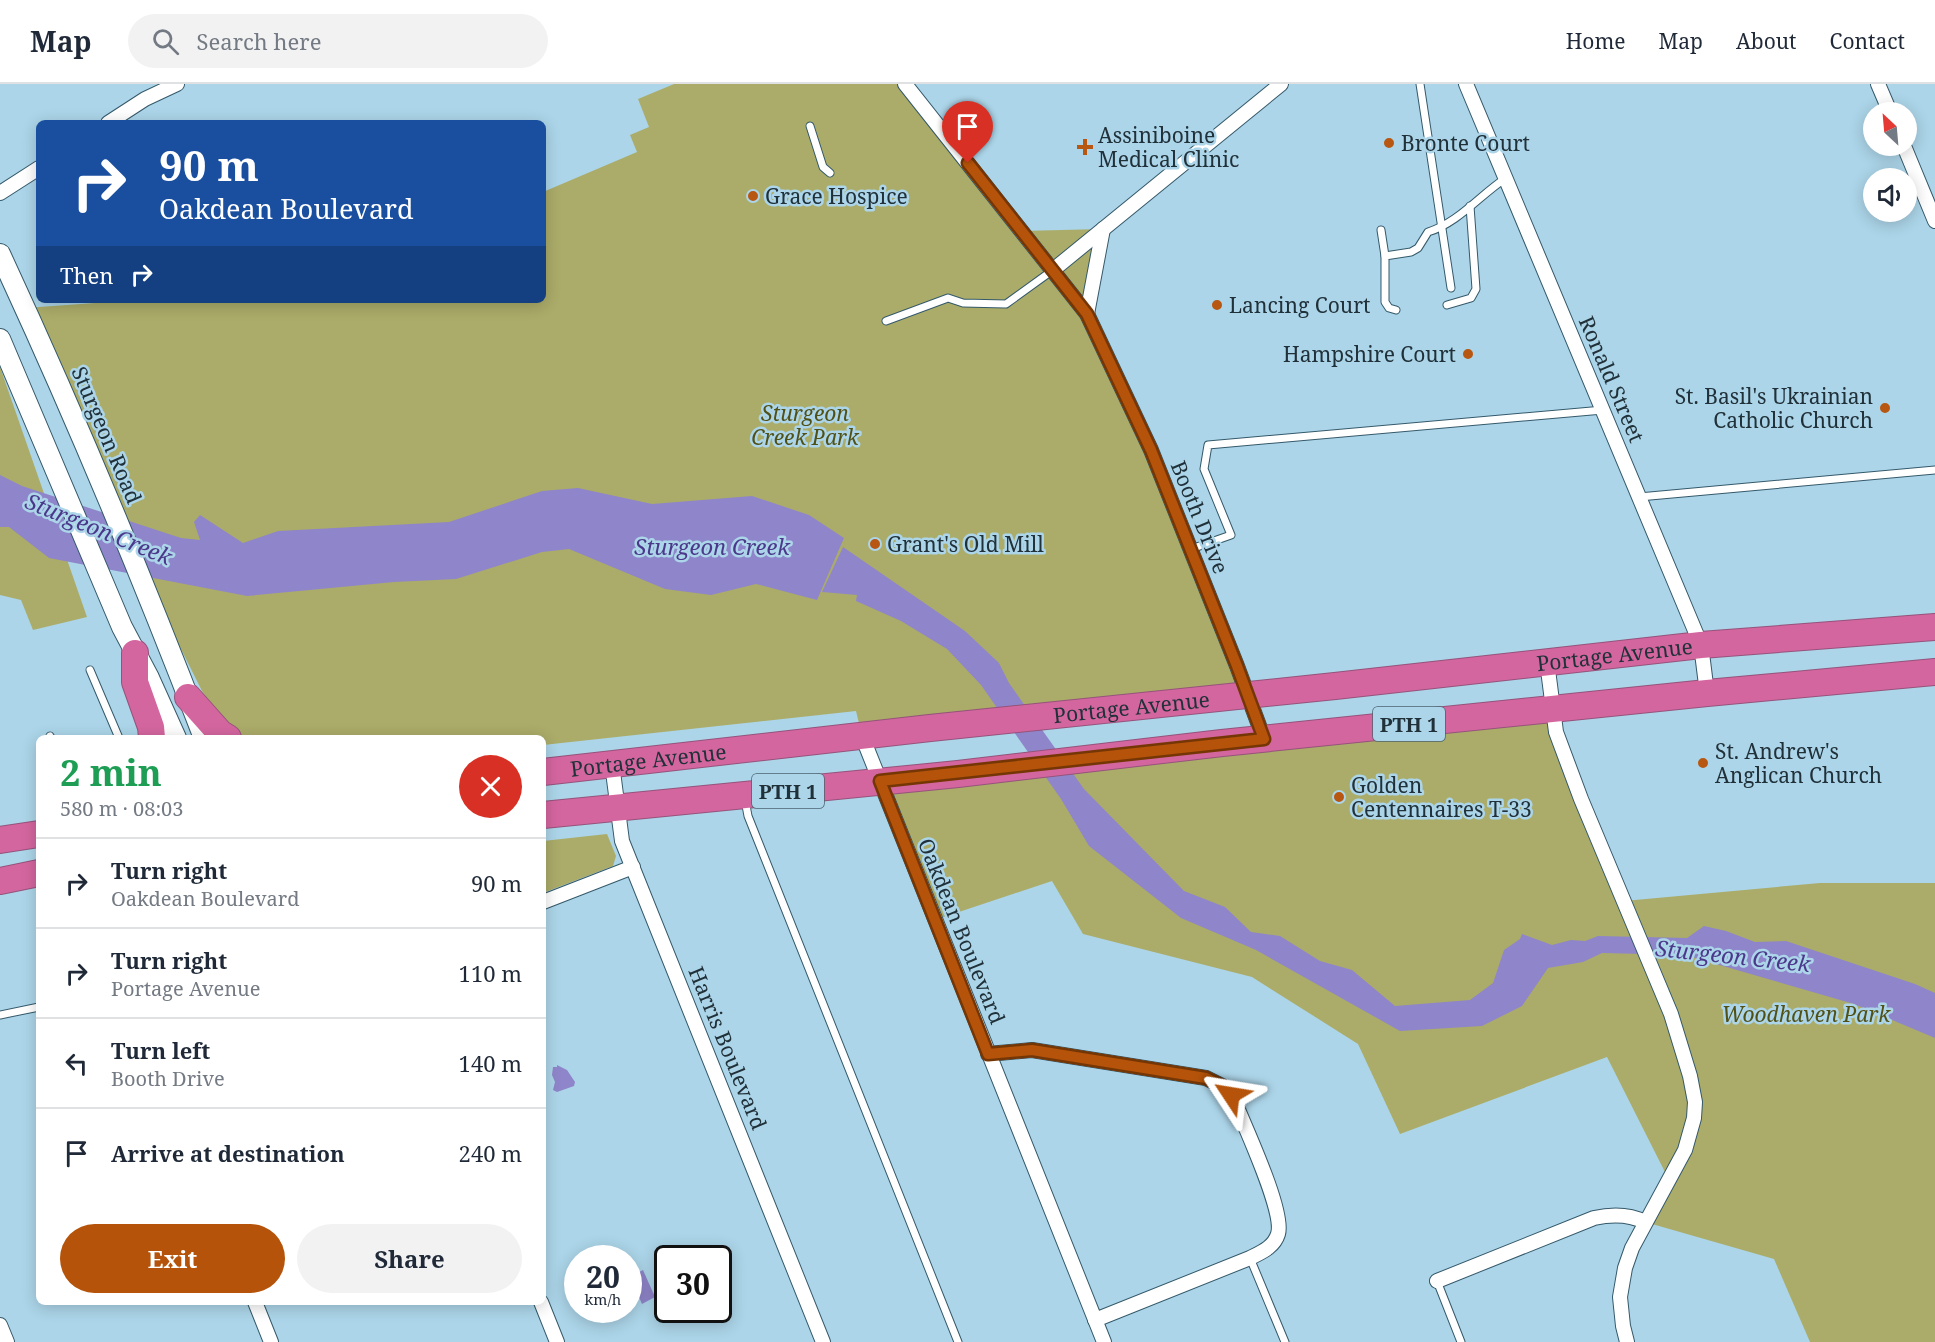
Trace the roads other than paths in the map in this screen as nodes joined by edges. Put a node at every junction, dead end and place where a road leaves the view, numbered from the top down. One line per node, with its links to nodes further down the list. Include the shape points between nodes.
1 (177, 84): 8 (street)
2 (905, 84): 22 (street, Booth Drive)
3 (1281, 84): 18 (street)
4 (1420, 84): 17 (lane)
5 (1466, 84): 13 (street, Ronald Street)
6 (1878, 84): 7 (street)
7 (1886, 102)
8 (113, 120)
9 (810, 126): 12 (lane, via 823,167)
10 (1908, 156): 16 (street)
11 (36, 170): 14 (street)
12 (830, 173)
13 (1506, 178): 15 (lane); 29 (street, Ronald Street)
14 (0, 193)
15 (1470, 206): 17 (lane); 24 (lane, via 1476,289 1471,298)
16 (1935, 221)
17 (1443, 227): 21 (lane, via 1428,232 1411,252); 23 (lane)
18 (1103, 229): 22 (street); 26 (street)
19 (1381, 230): 21 (lane)
20 (0, 254): 41 (main road, Sturgeon Road, via 90,453)
21 (1385, 256): 25 (lane, via 1386,302)
22 (1053, 270): 26 (street, Booth Drive); 27 (lane, via 1006,304 963,303 948,298)
23 (1451, 288)
24 (1447, 304)
25 (1396, 310)
26 (1087, 314): 32 (street, Booth Drive, via 1151,450)
27 (886, 321)
28 (0, 339): 35 (main road)
29 (1603, 410): 31 (street, Ronald Street); 32 (lane, via 1208,445 1204,469 1232,535)
30 (1935, 470): 31 (lane)
31 (1639, 497): 34 (street, Ronald Street)
32 (1191, 549): 40 (street, Booth Drive)
33 (1935, 627): 34 (highway, Portage Avenue / PTH 1)
34 (1701, 645): 36 (highway, Portage Avenue / PTH 1); 39 (street, Ronald Street)
35 (135, 653): 44 (highway, via 135,682); 45 (main road)
36 (1547, 662): 40 (highway, Portage Avenue / PTH 1); 42 (street)
37 (90, 670): 43 (lane)
38 (1935, 672): 39 (highway, PTH 1)
39 (1707, 693): 42 (highway, PTH 1)
40 (1248, 695): 48 (highway, Portage Avenue / PTH 1); 49 (street, Booth Drive)
41 (188, 697): 46 (main road, Sturgeon Road); 47 (highway)
42 (1553, 709): 49 (highway, PTH 1); 65 (street, via 1556,732 1585,810 1671,1014 1695,1102 1685,1150)
43 (118, 735)
44 (152, 735)
45 (175, 735)
46 (203, 735)
47 (223, 735)
48 (861, 736): 50 (highway, Portage Avenue / PTH 1); 52 (street, Oakdean Boulevard)
49 (1264, 739): 52 (highway, PTH 1)
50 (612, 764): 51 (highway, Portage Avenue / PTH 1); 54 (street, Harris Boulevard)
51 (546, 772)
52 (880, 781): 53 (highway, PTH 1); 64 (street, Oakdean Boulevard)
53 (744, 795): 54 (highway, PTH 1); 76 (lane, via 748,816)
54 (618, 808): 55 (highway, PTH 1); 58 (street, Harris Boulevard, via 622,841)
55 (546, 815)
56 (36, 834): 57 (highway)
57 (0, 840)
58 (633, 867): 61 (street); 75 (street, Harris Boulevard)
59 (36, 874): 60 (highway)
60 (0, 880)
61 (546, 901)
62 (36, 1007): 63 (lane)
63 (0, 1015)
64 (988, 1054): 66 (street, via 1032,1050 1206,1078 1222,1086 1234,1100 1278,1217 1274,1243); 70 (street, Oakdean Boulevard)
65 (1645, 1222): 67 (street, via 1628,1216 1594,1218); 80 (street, via 1622,1283 1621,1310)
66 (1250, 1257): 70 (street); 78 (lane)
67 (1437, 1281): 79 (lane)
68 (256, 1305): 73 (street)
69 (542, 1305): 74 (street)
70 (1095, 1320): 77 (street, Oakdean Boulevard)
71 (0, 1325): 72 (street)
72 (7, 1342)
73 (271, 1342)
74 (557, 1342)
75 (823, 1342)
76 (958, 1342)
77 (1104, 1342)
78 (1285, 1342)
79 (1461, 1342)
80 (1627, 1342)

